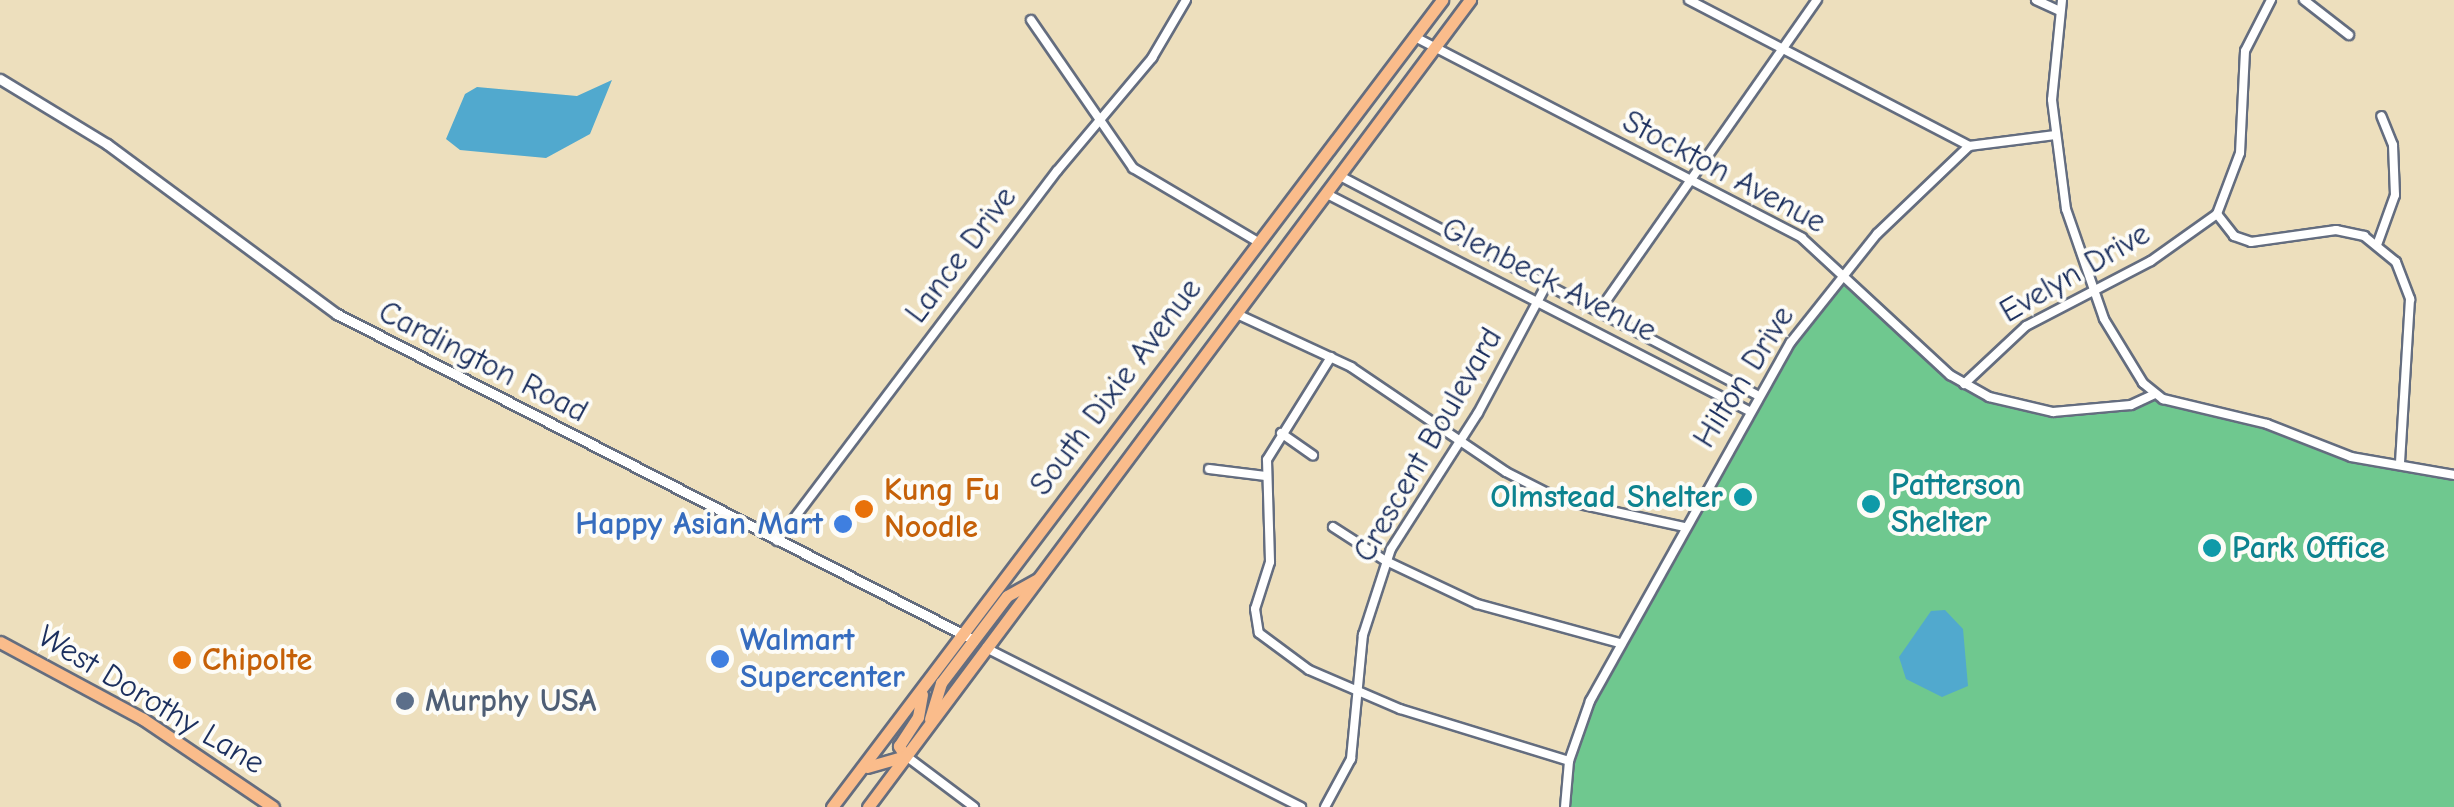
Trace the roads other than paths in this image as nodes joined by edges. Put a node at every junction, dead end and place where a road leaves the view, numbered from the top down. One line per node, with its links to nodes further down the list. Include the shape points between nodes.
1 (1186, 0): 18 (street, Lance Drive, via 1152,58)
2 (1442, 0): 13 (main road, South Dixie Avenue)
3 (1470, 0): 14 (main road, South Dixie Avenue)
4 (1689, 0): 15 (street)
5 (1816, 0): 15 (street)
6 (2036, 0): 10 (street)
7 (2062, 0): 10 (street)
8 (2271, 0): 24 (street, via 2245,51 2240,152)
9 (2304, 0): 12 (street)
10 (2060, 11): 19 (street)
11 (1031, 20): 18 (street)
12 (2349, 35)
13 (1415, 37): 14 (street, Stockton Avenue); 25 (main road, South Dixie Avenue)
14 (1435, 48): 21 (main road, South Dixie Avenue); 22 (street, Stockton Avenue)
15 (1782, 48): 20 (street); 22 (street)
16 (0, 79): 47 (street, Cardington Road, via 107,144 338,314)
17 (2381, 116): 26 (street, via 2392,146 2395,195)
18 (1100, 118): 25 (street, via 1133,168); 47 (street, Lance Drive)
19 (2055, 135): 20 (street); 29 (street, via 2066,208)
20 (1969, 146): 27 (street, Hilton Drive)
21 (1340, 176): 23 (main road, South Dixie Avenue); 28 (street, Glenbeck Avenue)
22 (1690, 181): 27 (street, Stockton Avenue, via 1802,238); 31 (street)
23 (1327, 194): 30 (street, Glenbeck Avenue); 32 (main road, South Dixie Avenue)
24 (2218, 214): 26 (street, via 2234,236 2250,242 2324,230); 29 (street, Evelyn Drive, via 2151,261)
25 (1260, 243): 50 (main road, South Dixie Avenue)
26 (2377, 245): 41 (street, via 2404,275 2410,299)
27 (1846, 273): 34 (street, Stockton Avenue); 35 (street, Hilton Drive)
28 (1547, 284): 30 (street, Crescent Boulevard); 31 (street, Glenbeck Avenue)
29 (2092, 289): 34 (street, Evelyn Drive, via 2026,326); 36 (street, via 2115,342)
30 (1538, 302): 37 (street, Glenbeck Avenue); 39 (street, Crescent Boulevard)
31 (1599, 311): 35 (street, Glenbeck Avenue)
32 (1237, 314): 33 (street); 49 (main road, South Dixie Avenue)
33 (1332, 356): 38 (street); 39 (street)
34 (1964, 384): 36 (street, Stockton Avenue, via 2008,404 2052,412 2131,404)
35 (1756, 394): 37 (street, Hilton Drive)
36 (2155, 394): 41 (street, via 2267,424 2351,457)
37 (1748, 410): 46 (street, Hilton Drive)
38 (1281, 433): 40 (street); 44 (street)
39 (1461, 442): 46 (street, via 1570,503); 48 (street, Crescent Boulevard)
40 (1314, 456)
41 (2400, 462): 43 (street)
42 (1210, 468): 44 (street)
43 (2454, 475)
44 (1266, 476): 55 (street, via 1270,562 1255,627 1282,654)
45 (1333, 527): 48 (street)
46 (1685, 527): 52 (street, Hilton Drive)
47 (777, 541): 50 (street, Cardington Road)
48 (1386, 561): 52 (street, via 1520,619); 55 (street, Crescent Boulevard, via 1363,635)
49 (1038, 579): 50 (main road, via 1007,596); 53 (main road, South Dixie Avenue)
50 (968, 637): 54 (main road, South Dixie Avenue); 56 (main road, via 936,693)
51 (0, 642): 60 (main road, West Dorothy Lane, via 144,719)
52 (1620, 643): 58 (street, Hilton Drive)
53 (986, 648): 56 (main road, South Dixie Avenue); 64 (street)
54 (922, 690): 57 (main road, via 918,717 899,746); 59 (main road, South Dixie Avenue)
55 (1360, 692): 58 (street, via 1445,726); 65 (street, Crescent Boulevard, via 1351,759)
56 (930, 723): 57 (main road, South Dixie Avenue)
57 (906, 756): 59 (main road); 62 (main road, South Dixie Avenue); 63 (street)
58 (1569, 760): 66 (street, Hilton Drive)
59 (861, 771): 61 (main road, South Dixie Avenue)
60 (273, 807)
61 (832, 807)
62 (868, 807)
63 (974, 807)
64 (1300, 807)
65 (1326, 807)
66 (1565, 807)

